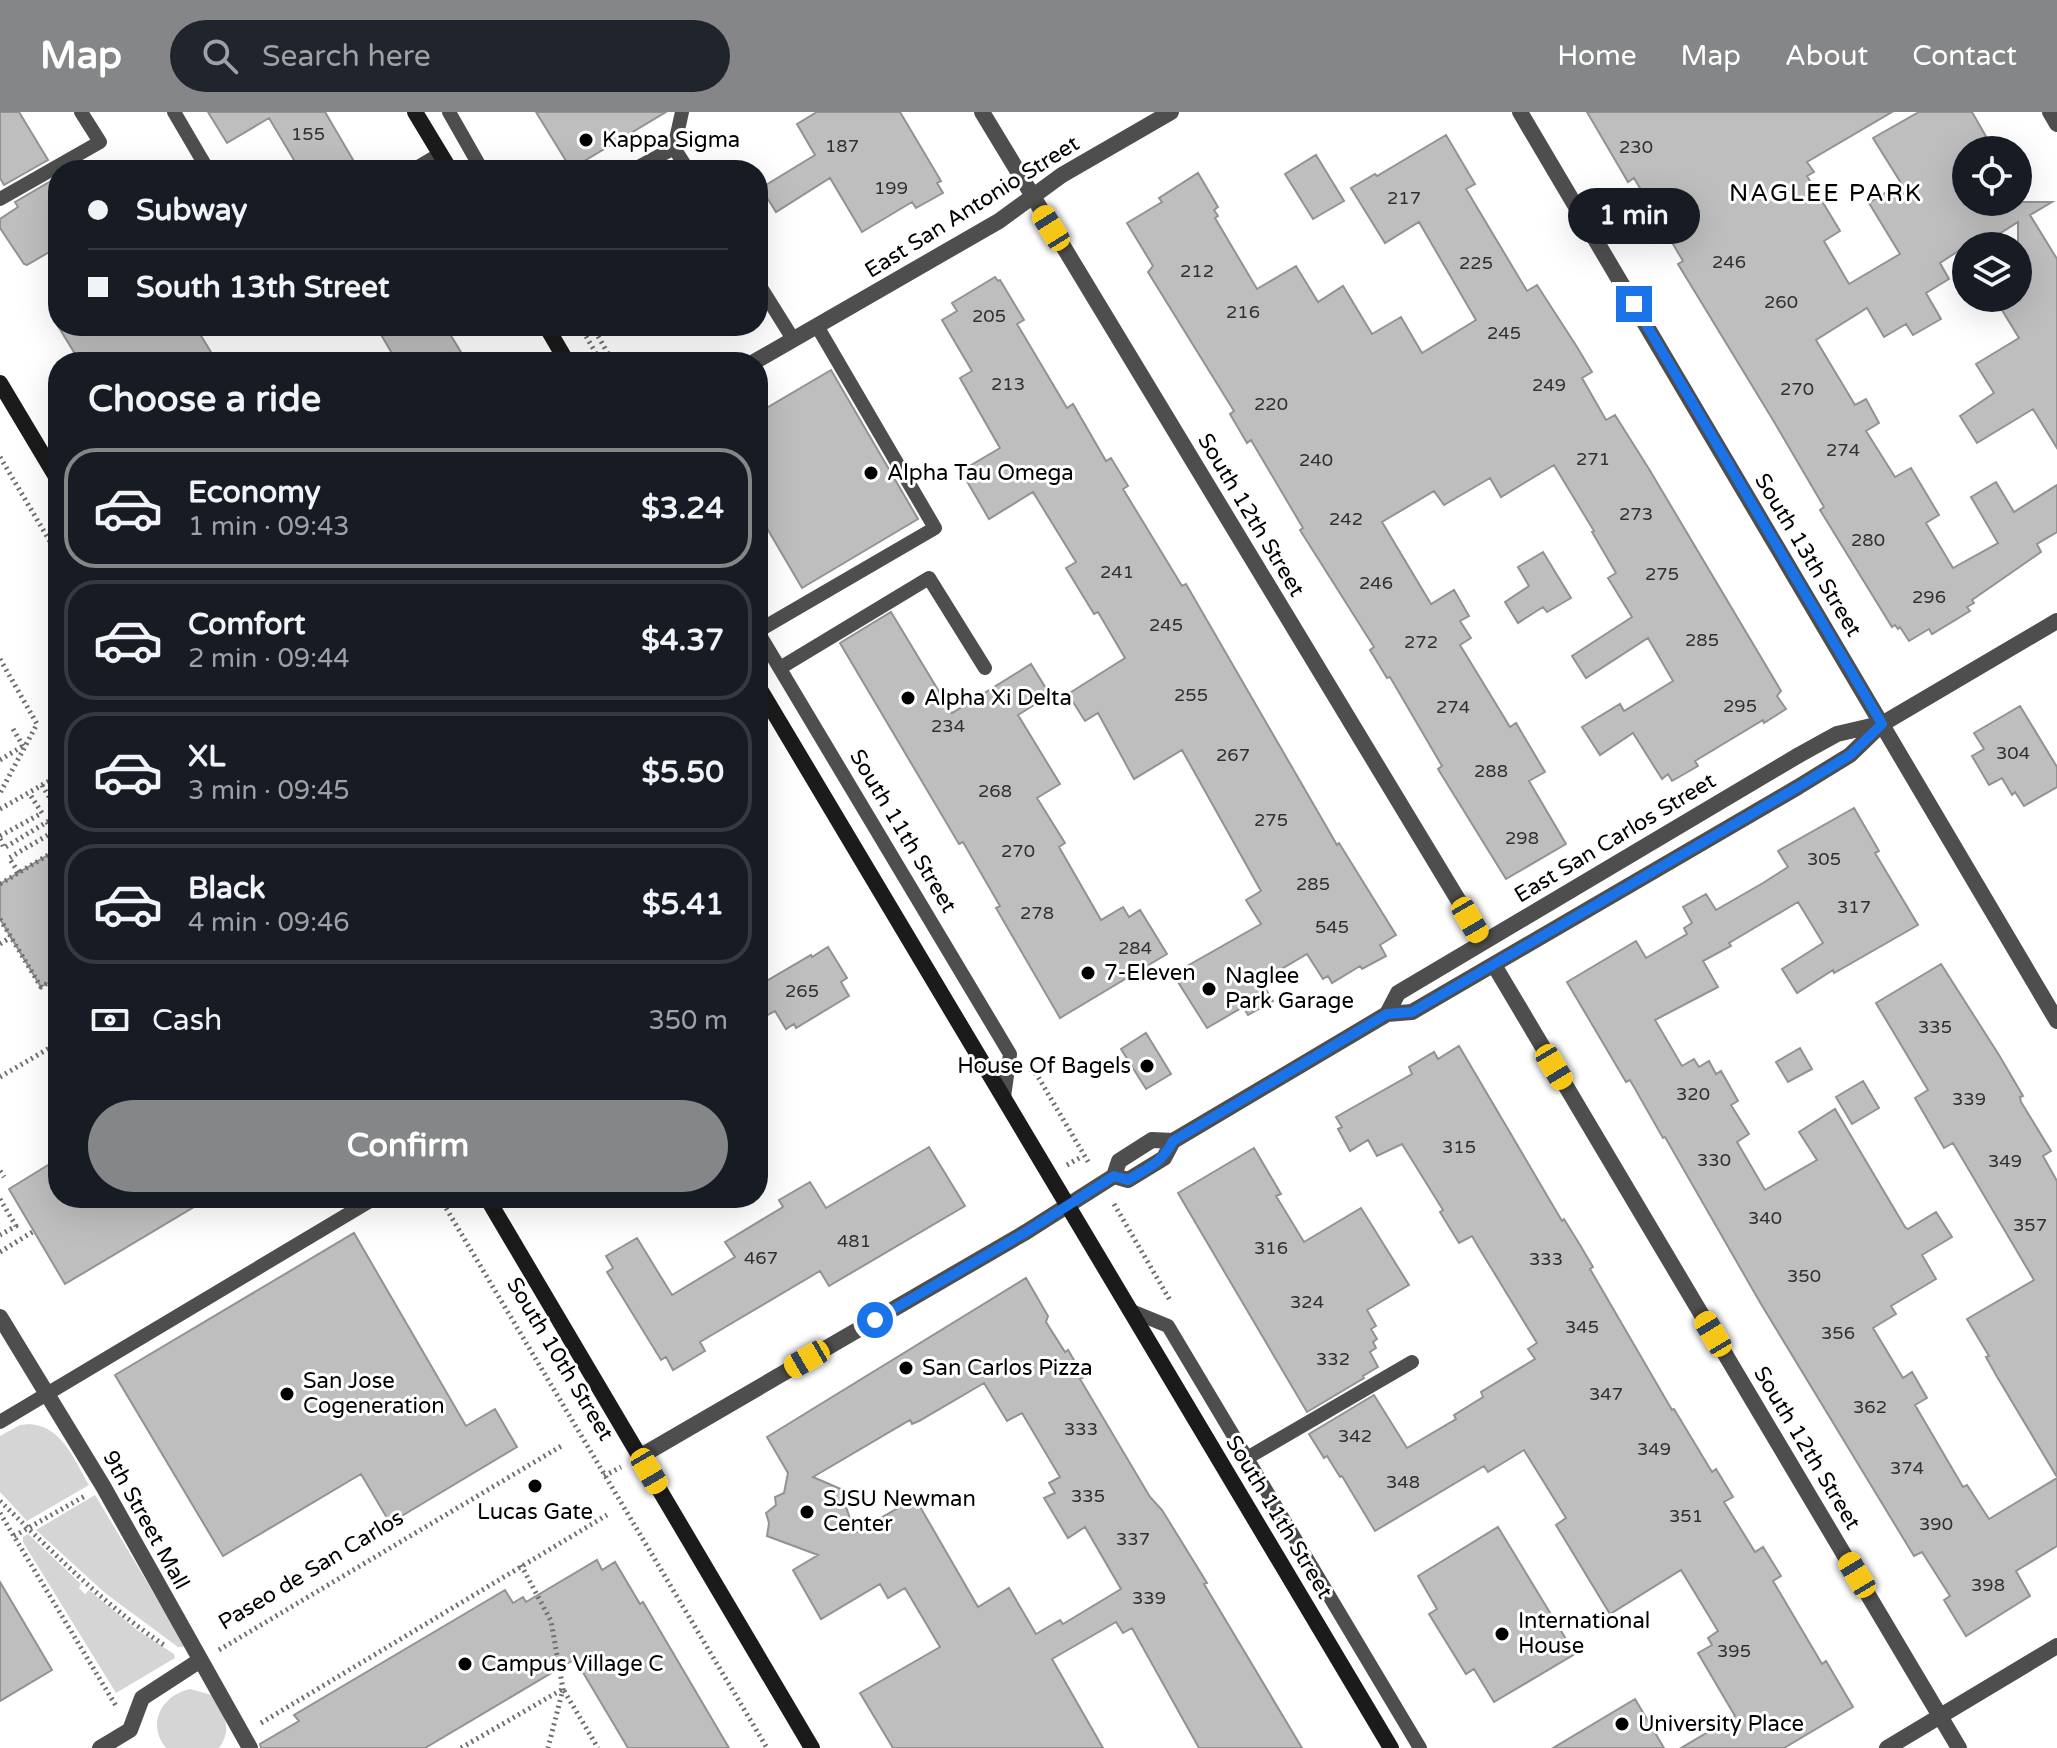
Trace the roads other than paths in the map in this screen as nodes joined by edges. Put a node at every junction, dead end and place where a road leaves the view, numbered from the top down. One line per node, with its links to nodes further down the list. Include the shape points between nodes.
1 (81, 112): 13 (lane, via 100,142)
2 (174, 112): 14 (lane)
3 (415, 112): 12 (main road)
4 (449, 112): 17 (lane)
5 (682, 112): 11 (lane)
6 (982, 112): 21 (street, South 12th Street)
7 (1171, 112): 21 (street, East San Antonio Street)
8 (1520, 112): 35 (street, South 13th Street)
9 (2050, 112): 10 (street)
10 (2057, 124)
11 (674, 148): 18 (lane); 19 (lane)
12 (440, 154): 15 (lane); 16 (main road)
13 (68, 160)
14 (202, 160)
15 (430, 160)
16 (444, 160)
17 (476, 160)
18 (652, 160)
19 (682, 160)
20 (48, 172): 22 (lane)
21 (1032, 197): 24 (street, East San Antonio Street); 36 (street, South 12th Street)
22 (0, 199)
23 (768, 299): 25 (lane)
24 (817, 326): 25 (street, East San Antonio Street); 30 (lane, via 935,528)
25 (793, 339): 26 (street, East San Antonio Street)
26 (768, 354)
27 (0, 383): 28 (main road)
28 (48, 463)
29 (2057, 621): 35 (street, East San Carlos Street)
30 (768, 626)
31 (768, 648): 32 (lane, South 11th Street)
32 (780, 668): 33 (lane, via 929,578); 40 (lane, South 11th Street, via 1010,1054)
33 (985, 668)
34 (768, 703): 40 (main road, South 11th Street)
35 (1882, 724): 36 (street, East San Carlos Street, via 1837,734); 37 (street, East San Carlos Street, via 1850,755); 39 (street, South 13th Street)
36 (1483, 941): 38 (street, East San Carlos Street, via 1398,993)
37 (1494, 965): 38 (street, East San Carlos Street, via 1412,1012); 53 (street, South 12th Street)
38 (1387, 1014): 41 (street, East San Carlos Street, via 1173,1141 1164,1158 1128,1180 1114,1176)
39 (2057, 1021)
40 (1004, 1097): 41 (main road, South 11th Street)
41 (1068, 1206): 44 (main road, South 11th Street); 49 (street, East San Carlos Street)
42 (358, 1208): 47 (lane)
43 (493, 1208): 49 (main road, South 10th Street)
44 (1129, 1310): 50 (lane, South 11th Street, via 1168,1326); 57 (main road, South 11th Street)
45 (0, 1317): 47 (street, 9th Street Mall)
46 (1412, 1362): 50 (lane)
47 (46, 1392): 48 (lane); 52 (street, 9th Street Mall)
48 (0, 1422)
49 (641, 1456): 56 (main road, South 10th Street)
50 (1247, 1458): 58 (lane, South 11th Street)
51 (2057, 1646): 53 (street)
52 (199, 1661): 54 (street, 9th Street Mall); 55 (street, via 142,1698 130,1730)
53 (1940, 1716): 59 (street); 60 (street, South 12th Street)
54 (248, 1745)
55 (100, 1748)
56 (812, 1748)
57 (1391, 1748)
58 (1420, 1748)
59 (1887, 1748)
60 (1959, 1748)

